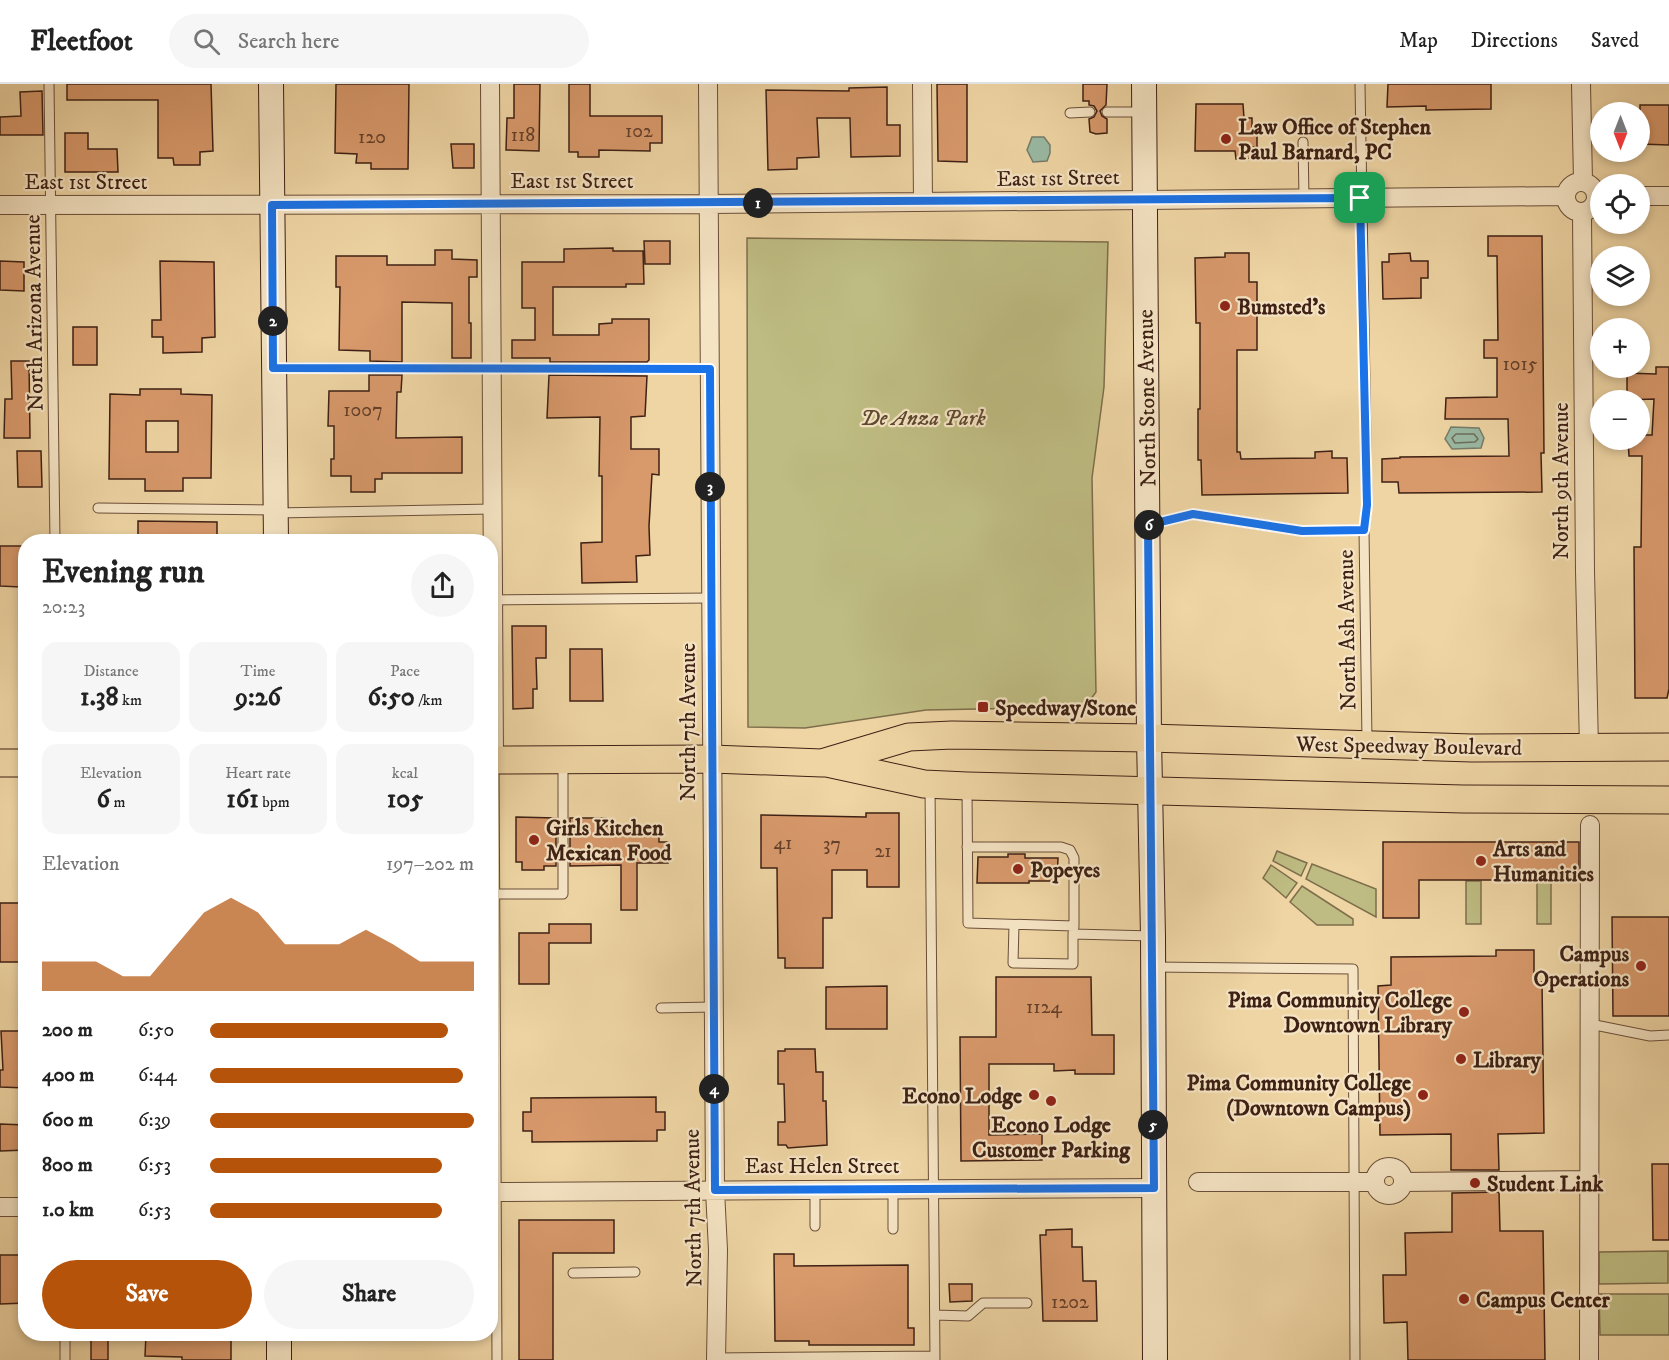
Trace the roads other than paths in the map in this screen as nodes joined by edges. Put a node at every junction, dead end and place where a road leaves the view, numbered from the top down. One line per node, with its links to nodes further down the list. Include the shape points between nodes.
1 (49, 84): 25 (lane, North Arizona Avenue)
2 (271, 84): 26 (main road)
3 (490, 84): 27 (street)
4 (708, 84): 23 (street, North 7th Avenue)
5 (922, 84): 22 (street)
6 (1144, 84): 11 (main road, North Stone Avenue)
7 (1360, 84): 20 (lane, North Ash Avenue)
8 (1581, 84): 14 (street)
9 (1090, 112): 12 (lane)
10 (1107, 112): 11 (lane)
11 (1144, 112): 21 (main road, North Stone Avenue)
12 (1070, 113)
13 (1303, 142): 19 (lane)
14 (1583, 181): 15 (street); 16 (street, via 1569,188)
15 (1590, 186)
16 (1566, 196): 20 (street, East 1st Street); 29 (street, via 1570,208)
17 (1650, 196): 18 (street)
18 (1669, 196)
19 (1304, 198): 20 (street, East 1st Street); 21 (street, East 1st Street)
20 (1360, 198): 37 (lane, North Ash Avenue, via 1367,505)
21 (1144, 200): 22 (street, East 1st Street); 36 (main road, North Stone Avenue)
22 (924, 202): 23 (street, East 1st Street)
23 (708, 204): 27 (street, East 1st Street); 31 (street, North 7th Avenue)
24 (0, 205): 25 (street, East 1st Street)
25 (51, 205): 26 (street, East 1st Street); 38 (lane, North Arizona Avenue)
26 (272, 205): 27 (street, East 1st Street); 30 (main road)
27 (492, 205): 32 (street)
28 (1590, 210): 29 (street)
29 (1582, 213): 46 (street, North 9th Avenue)
30 (273, 368): 32 (lane); 35 (main road)
31 (710, 369): 32 (lane); 41 (street, North 7th Avenue)
32 (492, 370): 34 (street)
33 (98, 508): 35 (lane)
34 (493, 509): 35 (lane); 40 (street)
35 (276, 511): 39 (main road)
36 (1148, 525): 37 (lane, via 1193,514 1302,531); 43 (main road, North Stone Avenue)
37 (1364, 530): 44 (lane, North Ash Avenue)
38 (55, 534)
39 (276, 534)
40 (493, 534)
41 (711, 598): 42 (lane); 47 (street, North 7th Avenue)
42 (498, 600)
43 (1149, 738): 44 (main road, West Speedway Boulevard); 51 (main road, West Speedway Boulevard, via 909,737); 55 (main road, North Stone Avenue)
44 (1367, 745): 46 (main road, West Speedway Boulevard)
45 (1669, 747): 46 (main road, West Speedway Boulevard)
46 (1590, 748)
47 (712, 759): 49 (main road); 51 (main road); 64 (street, North 7th Avenue)
48 (498, 760): 49 (main road)
49 (563, 760): 59 (lane, via 563,894)
50 (18, 763): 52 (main road)
51 (822, 763): 53 (main road)
52 (0, 764)
53 (930, 784): 54 (main road); 72 (lane)
54 (967, 786): 55 (main road); 58 (lane)
55 (1151, 791): 56 (main road); 62 (main road, North Stone Avenue)
56 (1669, 800)
57 (1590, 825): 66 (street)
58 (968, 847): 60 (lane, via 968,923); 61 (lane, via 1070,850 1074,858)
59 (498, 894)
60 (1014, 925): 61 (lane); 61 (lane, via 1013,963 1073,964)
61 (1073, 930): 62 (lane)
62 (1153, 936): 63 (main road, North Stone Avenue)
63 (1152, 967): 70 (lane, via 1353,969); 73 (main road, North Stone Avenue)
64 (714, 1007): 65 (lane); 75 (street, North 7th Avenue)
65 (661, 1008)
66 (1590, 1024): 67 (lane, via 1650,1036); 68 (street)
67 (1669, 1035)
68 (1590, 1180): 70 (street, via 1403,1182 1401,1174 1389,1168 1381,1170 1375,1182); 95 (street)
69 (1198, 1182): 70 (street)
70 (1354, 1182): 94 (lane)
71 (893, 1188): 72 (street, East Helen Street); 74 (street, East Helen Street); 80 (lane)
72 (934, 1188): 73 (street, East Helen Street); 84 (lane)
73 (1154, 1188): 93 (main road, North Stone Avenue)
74 (815, 1189): 75 (street, East Helen Street); 79 (lane)
75 (715, 1190): 76 (street, East Helen Street); 89 (street, North 7th Avenue)
76 (498, 1192)
77 (0, 1207): 78 (street)
78 (18, 1207)
79 (815, 1226)
80 (893, 1229)
81 (635, 1272): 82 (lane)
82 (573, 1273)
83 (1027, 1302): 84 (lane, via 983,1303 968,1316)
84 (934, 1315): 88 (lane)
85 (65, 1341): 90 (lane)
86 (279, 1341): 91 (main road)
87 (497, 1341): 92 (lane)
88 (934, 1358): 89 (lane)
89 (716, 1359)
90 (65, 1360)
91 (279, 1360)
92 (497, 1360)
93 (1155, 1360)
94 (1355, 1360)
95 (1589, 1360)

